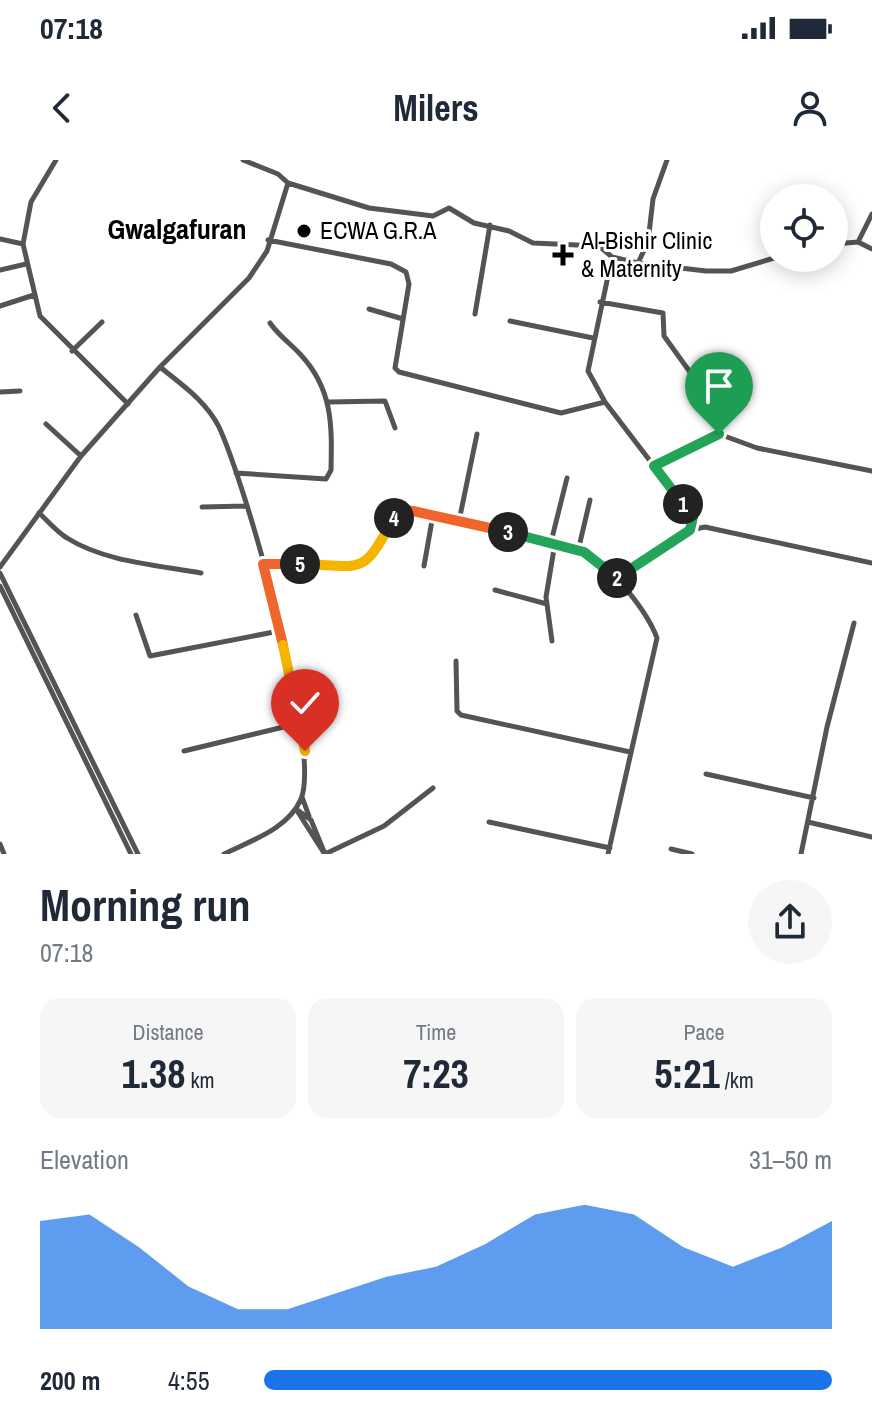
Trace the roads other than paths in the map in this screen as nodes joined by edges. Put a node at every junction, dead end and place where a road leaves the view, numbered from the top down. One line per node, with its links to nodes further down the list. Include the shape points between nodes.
1 (55, 160): 11 (street, via 31,202)
2 (243, 160): 4 (street)
3 (667, 160): 15 (street)
4 (288, 183): 6 (street, via 369,208 430,216 449,208 474,223); 8 (street)
5 (872, 214): 9 (street)
6 (490, 225): 13 (street, via 533,243 599,246); 22 (street)
7 (0, 239): 11 (street)
8 (268, 240): 23 (street, via 403,270 409,280); 29 (street, via 267,251 249,278)
9 (858, 242): 10 (street); 12 (street)
10 (848, 243)
11 (23, 244): 16 (street)
12 (872, 249)
13 (612, 257): 15 (street); 19 (street)
14 (760, 262): 15 (street, via 731,271)
15 (638, 263)
16 (26, 264): 17 (street); 18 (street)
17 (0, 270)
18 (34, 295): 20 (street); 28 (street, via 43,322)
19 (600, 302): 27 (street); 38 (street, via 663,313 664,336 713,404)
20 (0, 306)
21 (369, 309): 23 (street)
22 (475, 314)
23 (403, 319): 33 (street, via 395,368 399,372 561,413)
24 (510, 321): 27 (street)
25 (102, 322): 28 (street)
26 (270, 323): 32 (street, via 312,368)
27 (593, 338): 33 (street, via 588,371)
28 (72, 351): 34 (street)
29 (160, 367): 34 (street); 42 (street, via 205,405)
30 (20, 391): 31 (street)
31 (0, 392)
32 (329, 402): 36 (street, via 385,401); 42 (street, via 331,470 326,479)
33 (605, 402): 40 (street)
34 (128, 404): 39 (street)
35 (46, 424): 39 (street)
36 (395, 428)
37 (477, 434): 49 (street)
38 (719, 434): 40 (street); 41 (street, via 757,448)
39 (81, 456): 47 (street)
40 (654, 466): 50 (street, via 693,517)
41 (872, 471)
42 (236, 473): 45 (street)
43 (567, 478): 51 (street)
44 (590, 500): 52 (street)
45 (246, 506): 46 (street); 54 (street)
46 (202, 507)
47 (39, 513): 56 (street); 57 (street, via 84,546)
48 (433, 515): 49 (street); 54 (street, via 406,510 396,514 372,557 357,566); 55 (street)
49 (459, 521): 51 (street)
50 (690, 530): 53 (street, via 713,527); 58 (street)
51 (553, 542): 52 (street); 61 (street)
52 (578, 551): 58 (street)
53 (872, 563)
54 (263, 564): 64 (street)
55 (424, 566)
56 (0, 570): 75 (street)
57 (201, 573)
58 (618, 579): 69 (street, via 657,638)
59 (0, 586): 75 (street)
60 (495, 590): 61 (street)
61 (547, 604): 65 (street)
62 (136, 615): 64 (street, via 150,656)
63 (854, 623): 73 (street)
64 (279, 631): 67 (street)
65 (552, 641)
66 (456, 661): 69 (street, via 461,715)
67 (300, 723): 68 (street); 72 (street, via 307,762)
68 (184, 751)
69 (630, 752): 83 (street)
70 (706, 774): 73 (street)
71 (433, 788): 88 (street, via 384,826)
72 (302, 797): 74 (street); 76 (street)
73 (814, 798): 79 (street)
74 (296, 809): 76 (street); 77 (street)
75 (116, 816): 85 (street); 86 (street)
76 (306, 819): 77 (street); 88 (street)
77 (288, 820): 87 (street)
78 (489, 822): 83 (street)
79 (808, 822): 80 (street); 90 (street)
80 (872, 837)
81 (0, 844): 84 (street)
82 (671, 849): 89 (street)
83 (609, 851)
84 (4, 854)
85 (131, 854)
86 (138, 854)
87 (224, 854)
88 (325, 854)
89 (692, 854)
90 (801, 854)

